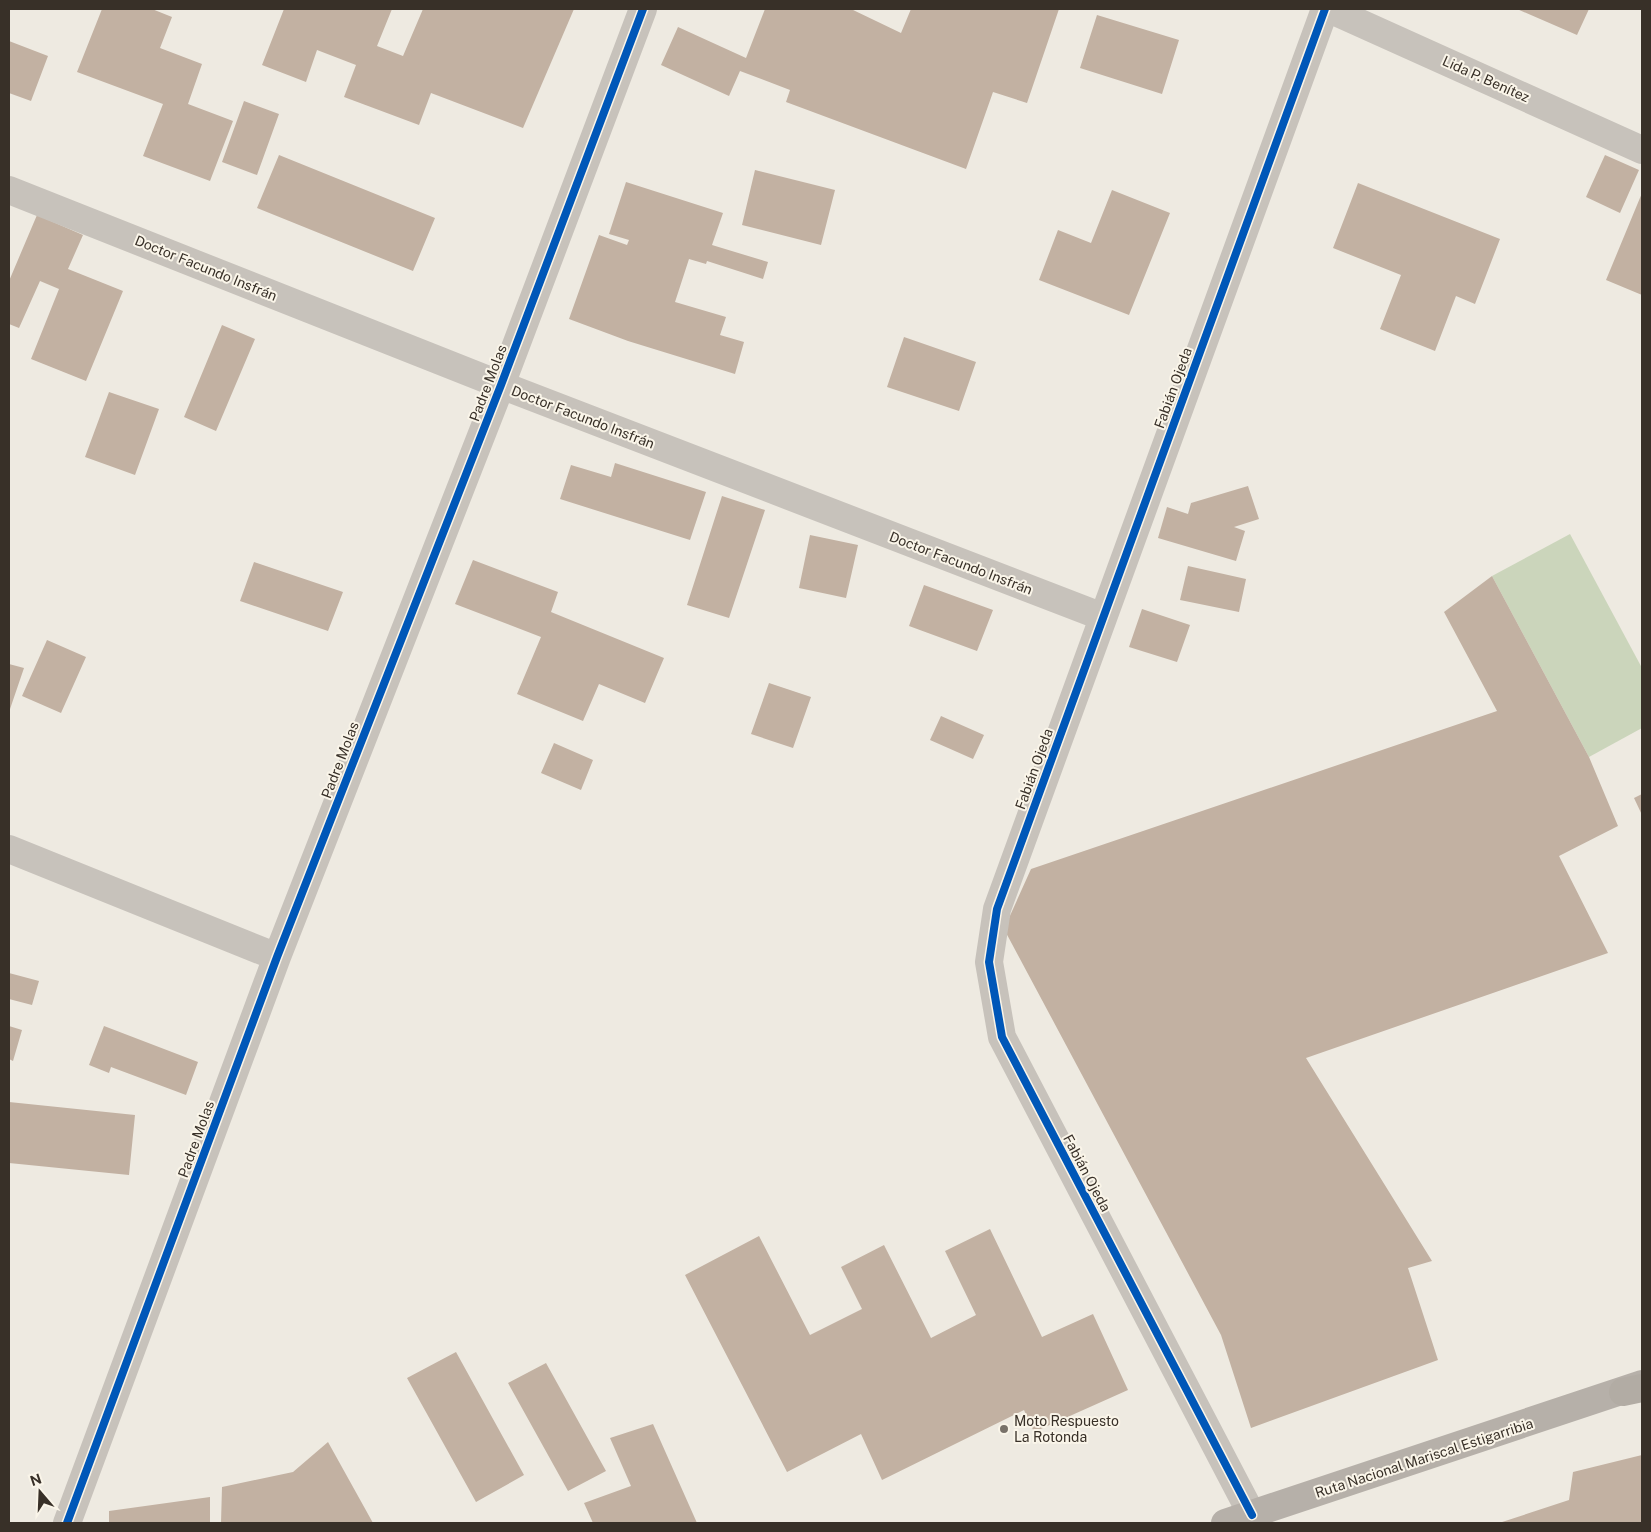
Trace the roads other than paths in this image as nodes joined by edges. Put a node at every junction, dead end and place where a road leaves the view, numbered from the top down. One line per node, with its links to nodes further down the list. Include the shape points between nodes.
1 (643, 9): 5 (street, Padre Molas)
2 (1327, 9): 3 (street, Lida P. Benítez); 6 (street, Fabián Ojeda)
3 (1642, 150)
4 (9, 190): 5 (street, Doctor Facundo Insfrán)
5 (501, 385): 6 (street, Doctor Facundo Insfrán); 8 (street, Padre Molas)
6 (1103, 618): 10 (street, Fabián Ojeda, via 996,909 989,962 1002,1037)
7 (9, 849): 8 (street)
8 (276, 958): 11 (street, Padre Molas)
9 (1636, 1388): 10 (main road, Ruta Nacional Mariscal Estigarribia)
10 (1252, 1515): 12 (main road, Ruta Nacional Mariscal Estigarribia)
11 (67, 1523)
12 (1225, 1523)

